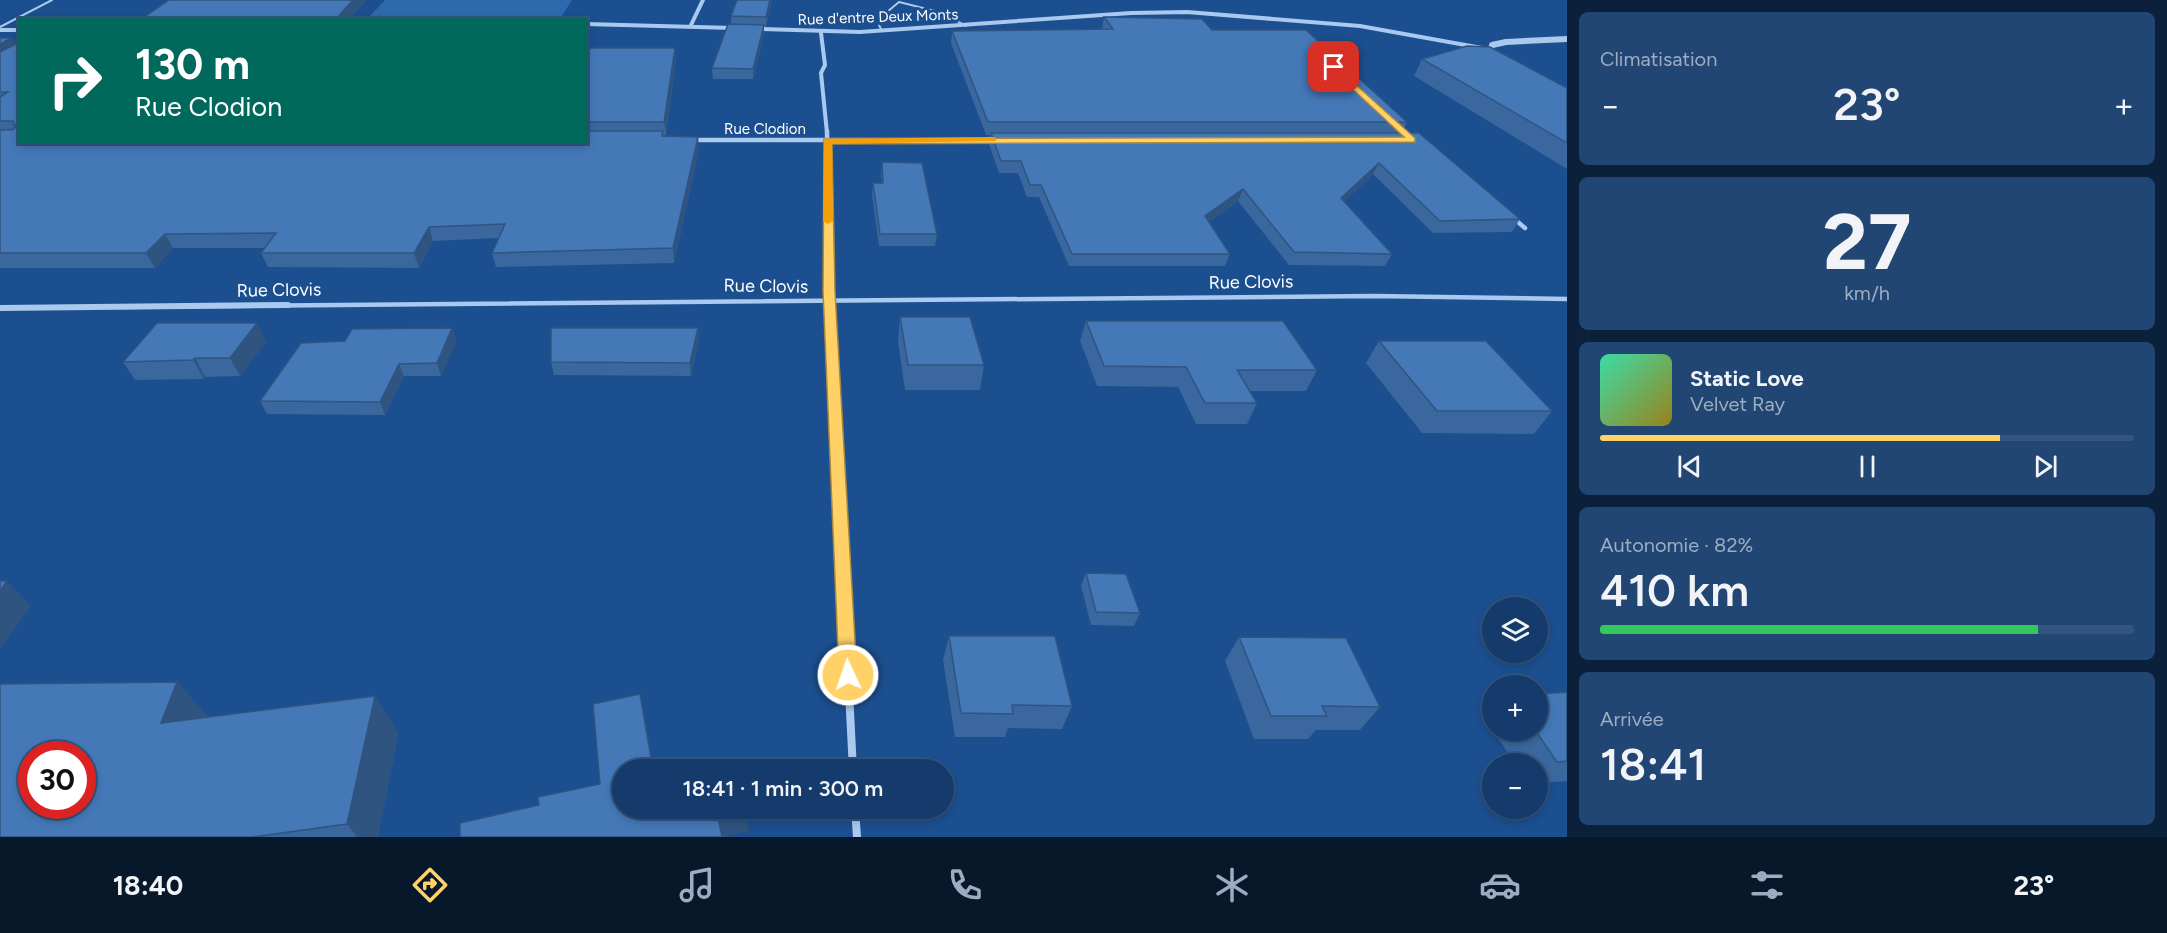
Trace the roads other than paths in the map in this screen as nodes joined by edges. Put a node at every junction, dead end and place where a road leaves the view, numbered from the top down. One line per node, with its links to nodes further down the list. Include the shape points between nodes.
1 (52, 0): 5 (lane)
2 (703, 0): 7 (street)
3 (900, 1): 8 (lane, via 933,10); 13 (lane, via 886,12 879,25)
4 (18, 18): 9 (lane)
5 (19, 18)
6 (588, 24): 7 (street)
7 (691, 26): 10 (street)
8 (966, 26): 13 (street, Rue d'entre Deux Monts); 16 (street, Rue d'entre Deux Monts, via 1187,12 1360,26)
9 (0, 28): 12 (street)
10 (741, 28)
11 (752, 29): 14 (street, Rue d'entre Deux Monts)
12 (18, 30)
13 (882, 31): 14 (street, Rue d'entre Deux Monts)
14 (821, 33): 20 (street)
15 (1567, 39): 16 (street, via 1506,42 1492,45)
16 (1491, 50): 17 (street)
17 (1507, 62)
18 (690, 140): 20 (street, Rue Clodion)
19 (1006, 140): 20 (street, Rue Clodion)
20 (828, 141): 24 (street)
21 (1508, 213): 22 (street)
22 (1525, 228)
23 (1567, 299): 24 (street, Rue Clovis, via 1375,296)
24 (830, 301): 25 (street, Rue Clovis); 26 (street)
25 (0, 309)
26 (852, 759)
27 (856, 819): 28 (street)
28 (857, 837)

